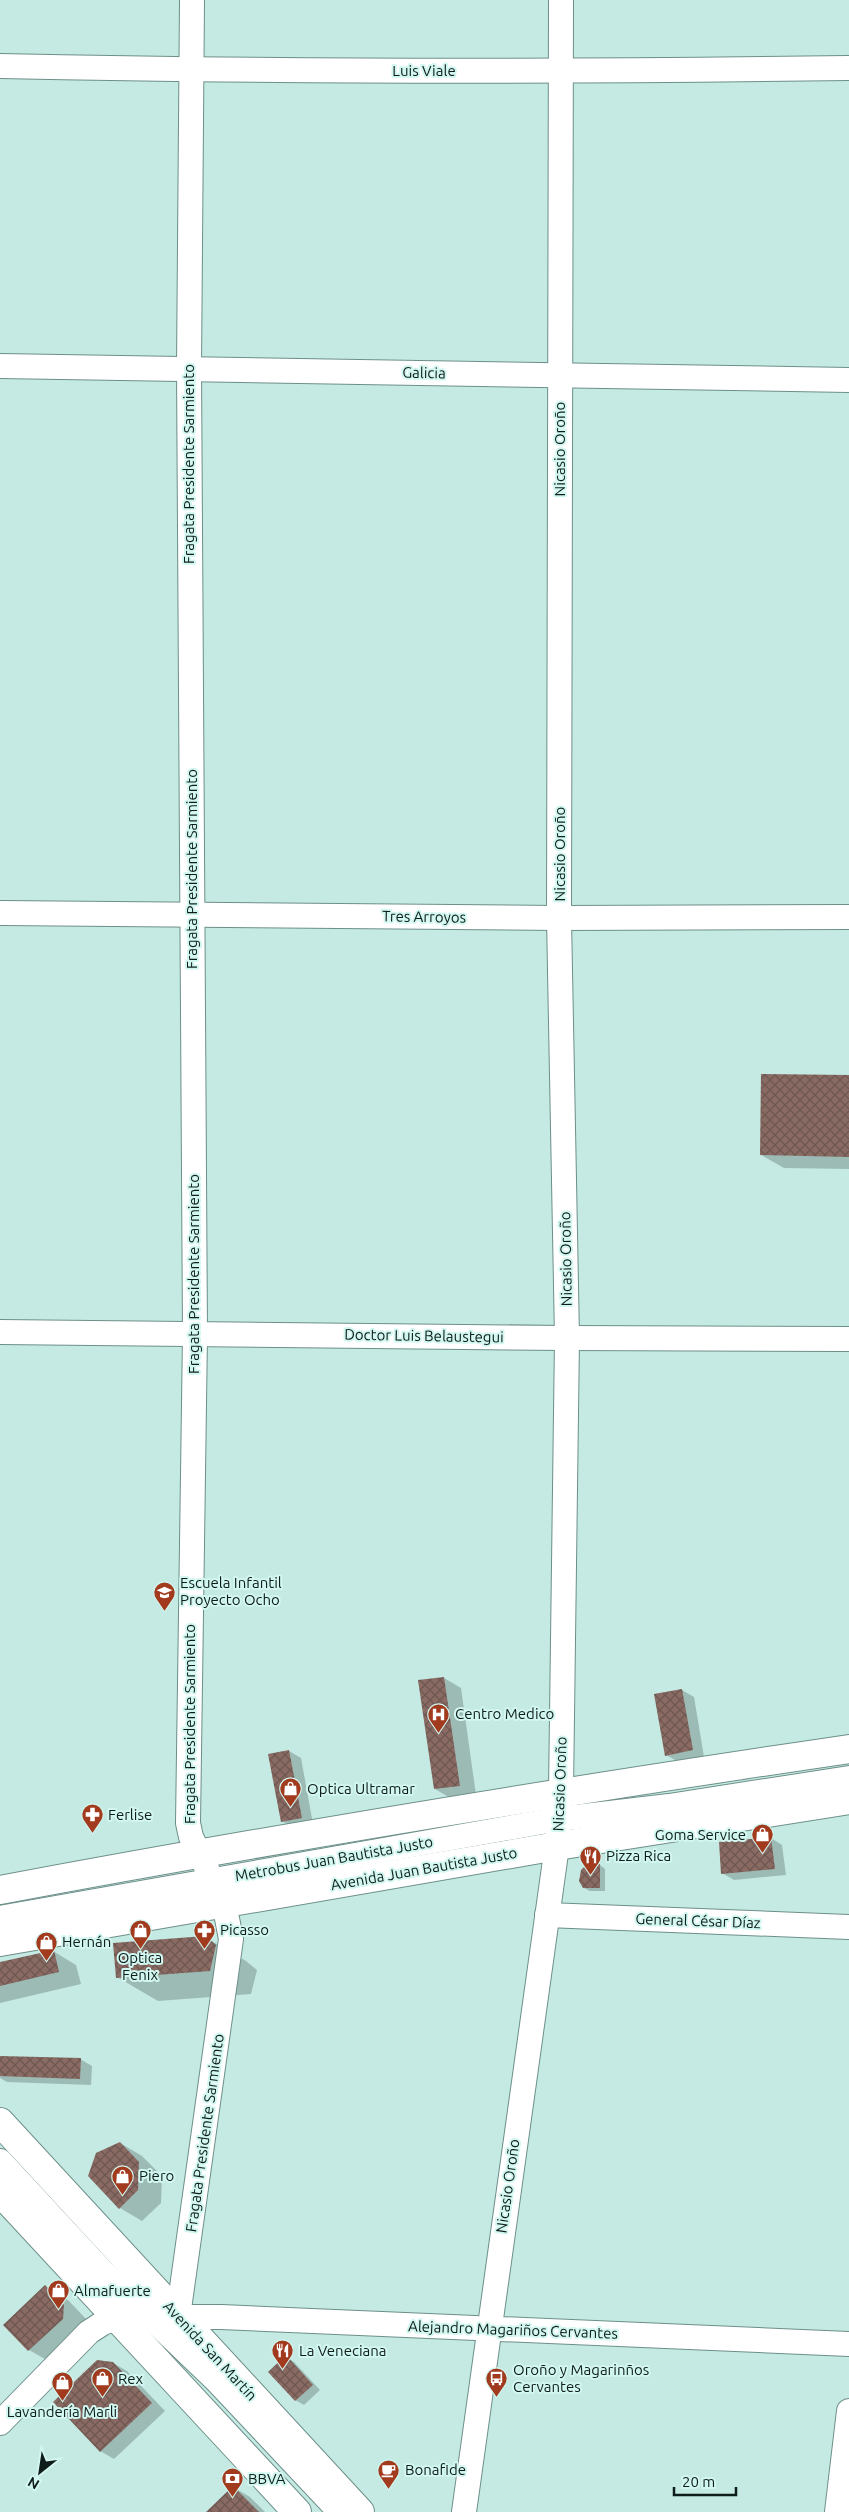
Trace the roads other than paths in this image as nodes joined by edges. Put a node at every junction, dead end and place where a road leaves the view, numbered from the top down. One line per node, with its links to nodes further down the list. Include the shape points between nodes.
1 (192, 0): 5 (street, Fragata Presidente Sarmiento)
2 (561, 0): 6 (street, Nicasio Oroño)
3 (0, 66): 5 (street, Luis Viale)
4 (849, 68): 6 (street, Luis Viale)
5 (192, 70): 6 (street, Luis Viale); 8 (street, Fragata Presidente Sarmiento)
6 (561, 72): 9 (street, Nicasio Oroño)
7 (0, 366): 8 (street, Galicia)
8 (189, 368): 9 (street, Galicia); 12 (street, Fragata Presidente Sarmiento)
9 (560, 376): 10 (street, Galicia); 13 (street, Nicasio Oroño)
10 (849, 380)
11 (0, 913): 12 (street, Tres Arroyos)
12 (192, 914): 13 (street, Tres Arroyos); 16 (street, Fragata Presidente Sarmiento)
13 (559, 918): 14 (street, Tres Arroyos); 17 (street, Nicasio Oroño)
14 (849, 918)
15 (0, 1332): 16 (street, Doctor Luis Belaustegui)
16 (194, 1334): 17 (street, Doctor Luis Belaustegui); 26 (street, Fragata Presidente Sarmiento, via 188,1823)
17 (567, 1338): 18 (street, Doctor Luis Belaustegui); 21 (street, Nicasio Oroño)
18 (849, 1339)
19 (849, 1749): 21 (main road)
20 (849, 1778): 23 (street, Metrobus Juan Bautista Justo)
21 (561, 1791): 23 (street, Metrobus Juan Bautista Justo); 24 (street, Nicasio Oroño); 26 (main road)
22 (849, 1800): 25 (main road, Avenida Juan Bautista Justo)
23 (669, 1806): 24 (street, Metrobus Juan Bautista Justo)
24 (559, 1819): 25 (street, Nicasio Oroño); 28 (street, Metrobus Juan Bautista Justo)
25 (557, 1846): 28 (main road, Avenida Juan Bautista Justo); 29 (street, Nicasio Oroño)
26 (198, 1852): 27 (main road); 28 (street, Fragata Presidente Sarmiento)
27 (0, 1890)
28 (218, 1892): 30 (street, Metrobus Juan Bautista Justo); 32 (main road, Avenida Juan Bautista Justo); 36 (street, Fragata Presidente Sarmiento, via 231,1939)
29 (547, 1915): 31 (street, General César Díaz); 39 (street, Nicasio Oroño)
30 (0, 1918)
31 (849, 1927)
32 (0, 1942)
33 (0, 2122): 36 (main road, Avenida San Martín)
34 (0, 2161): 38 (street)
35 (0, 2192): 37 (main road)
36 (178, 2316): 38 (street); 39 (street, Alejandro Magariños Cervantes); 46 (main road, Avenida San Martín)
37 (118, 2317): 38 (street); 42 (street, via 90,2332); 43 (main road); 44 (street, via 205,2390)
38 (149, 2317): 45 (street, via 216,2380)
39 (488, 2329): 40 (street, Alejandro Magariños Cervantes); 47 (street, Nicasio Oroño)
40 (849, 2344)
41 (849, 2411): 48 (street)
42 (0, 2423)
43 (297, 2512)
44 (318, 2512)
45 (340, 2512)
46 (360, 2512)
47 (464, 2512)
48 (837, 2512)

